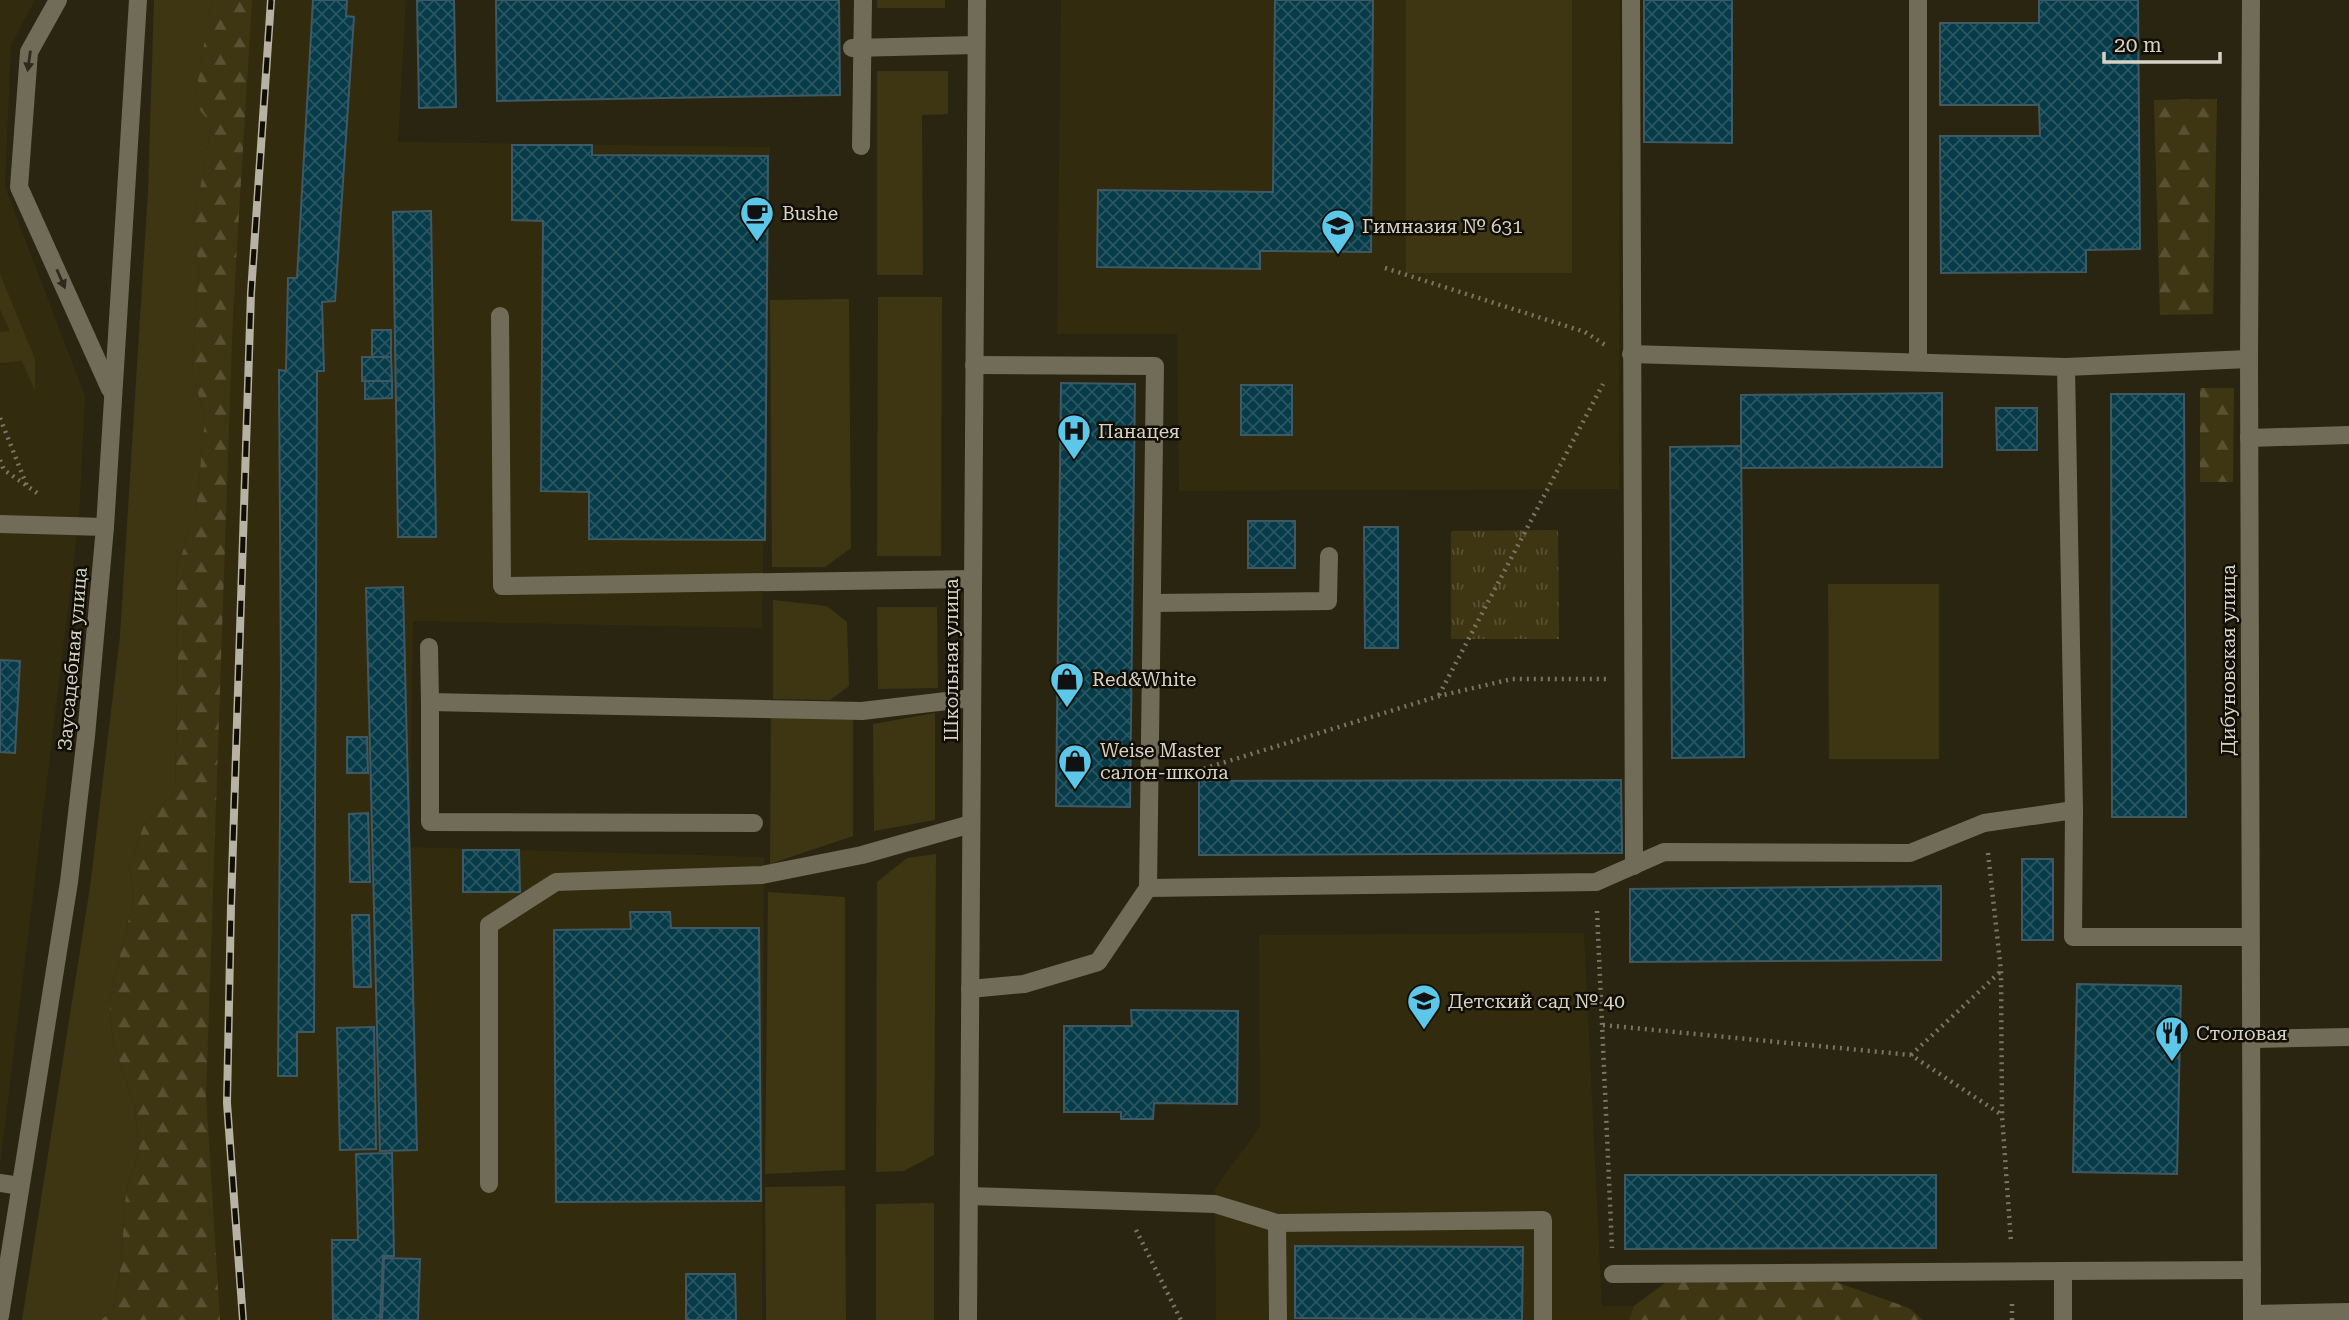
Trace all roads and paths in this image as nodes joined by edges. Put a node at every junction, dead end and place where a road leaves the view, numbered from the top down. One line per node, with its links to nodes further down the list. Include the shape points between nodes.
1 (58, 0): 18 (street, one-way to 18, via 29,52 19,187)
2 (138, 0): 18 (street, Заусадебная улица)
3 (863, 0): 9 (street)
4 (977, 0): 8 (street, Школьная улица)
5 (1631, 0): 13 (street)
6 (1918, 0): 15 (street)
7 (2251, 0): 14 (street, Дибуновская улица)
8 (976, 45): 9 (street); 16 (street, Школьная улица)
9 (857, 48): 10 (street)
10 (861, 146)
11 (1385, 268): 13 (path, via 1585,332)
12 (500, 316): 28 (street, via 502,586)
13 (1625, 354): 15 (street); 31 (street); 32 (path)
14 (2249, 359): 17 (street); 21 (street, Дибуновская улица)
15 (1918, 362): 17 (street)
16 (974, 365): 28 (street, Школьная улица); 29 (street, via 1155,366)
17 (2066, 367): 36 (street)
18 (113, 394): 26 (street, Заусадебная улица)
19 (0, 418): 23 (path)
20 (2349, 435): 21 (street)
21 (2249, 438): 43 (street, Дибуновская улица)
22 (0, 460): 23 (path, via 4,470)
23 (27, 486): 24 (path)
24 (47, 500)
25 (0, 524): 26 (street)
26 (105, 527): 53 (street, Заусадебная улица, via 69,882)
27 (1329, 556): 29 (street, via 1328,601)
28 (973, 579): 33 (street, Школьная улица)
29 (1153, 603): 35 (street)
30 (429, 646): 34 (street)
31 (1632, 678): 32 (path, via 1512,680); 40 (street)
32 (1439, 696): 35 (path)
33 (972, 698): 34 (street, via 862,711); 39 (street, Школьная улица)
34 (430, 702): 37 (street, via 430,822)
35 (1150, 786): 42 (street)
36 (2074, 810): 38 (street); 43 (street, via 2073,937)
37 (754, 823)
38 (1984, 823): 40 (street, via 1910,853 1664,852); 44 (path)
39 (971, 824): 45 (street, Школьная улица); 52 (street, via 862,855 762,875 556,881 489,925)
40 (1634, 866): 41 (street)
41 (1596, 882): 42 (street); 46 (path)
42 (1149, 888): 45 (street, via 1098,962 1024,984)
43 (2250, 937): 48 (street, Дибуновская улица)
44 (2001, 971): 49 (path); 50 (path)
45 (970, 989): 54 (street, Школьная улица)
46 (1602, 1025): 49 (path); 60 (path)
47 (2349, 1037): 48 (street)
48 (2252, 1039): 57 (street, Дибуновская улица)
49 (1911, 1055): 50 (path)
50 (2002, 1115): 59 (path)
51 (0, 1183): 53 (street)
52 (489, 1184)
53 (20, 1186): 62 (street, Заусадебная улица)
54 (969, 1196): 55 (street); 64 (street, Школьная улица)
55 (1121, 1201): 56 (street, via 1215,1203); 65 (path)
56 (1277, 1223): 66 (street); 67 (street, via 1543,1220)
57 (2252, 1270): 58 (street); 63 (street, Дибуновская улица)
58 (2063, 1271): 59 (street); 68 (street)
59 (2014, 1272): 60 (street)
60 (1613, 1273)
61 (2349, 1312): 63 (street)
62 (0, 1316)
63 (2252, 1317)
64 (968, 1320)
65 (1181, 1320)
66 (1278, 1320)
67 (1543, 1320)
68 (2063, 1320)

